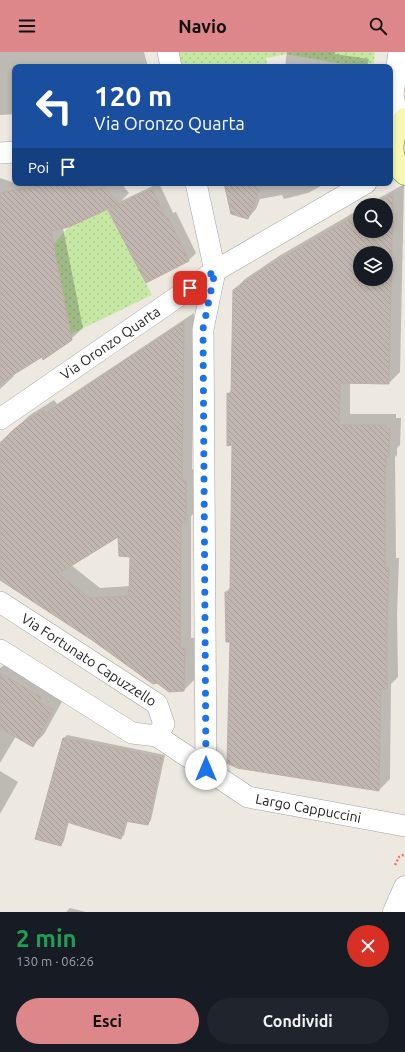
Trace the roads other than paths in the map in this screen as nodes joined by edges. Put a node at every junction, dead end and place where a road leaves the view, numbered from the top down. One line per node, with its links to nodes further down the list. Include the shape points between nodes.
1 (168, 52): 3 (street)
2 (399, 52): 4 (street, via 393,94)
3 (170, 64)
4 (402, 122): 5 (main road)
5 (393, 142)
6 (12, 152): 7 (street)
7 (0, 153)
8 (393, 154): 9 (main road)
9 (397, 169)
10 (197, 186): 12 (street)
11 (361, 186): 12 (street, Via Oronzo Quarta)
12 (215, 271): 13 (street, Via Oronzo Quarta); 17 (street, via 203,329)
13 (0, 419)
14 (0, 602): 16 (street, Via Fortunato Capuzzello, via 157,704 164,724)
15 (0, 650): 16 (street, via 132,733)
16 (157, 736): 17 (street, Largo Cappuccini)
17 (206, 769): 18 (street, Largo Cappuccini, via 248,798)
18 (405, 826)
19 (405, 886): 20 (street)
20 (394, 912)

